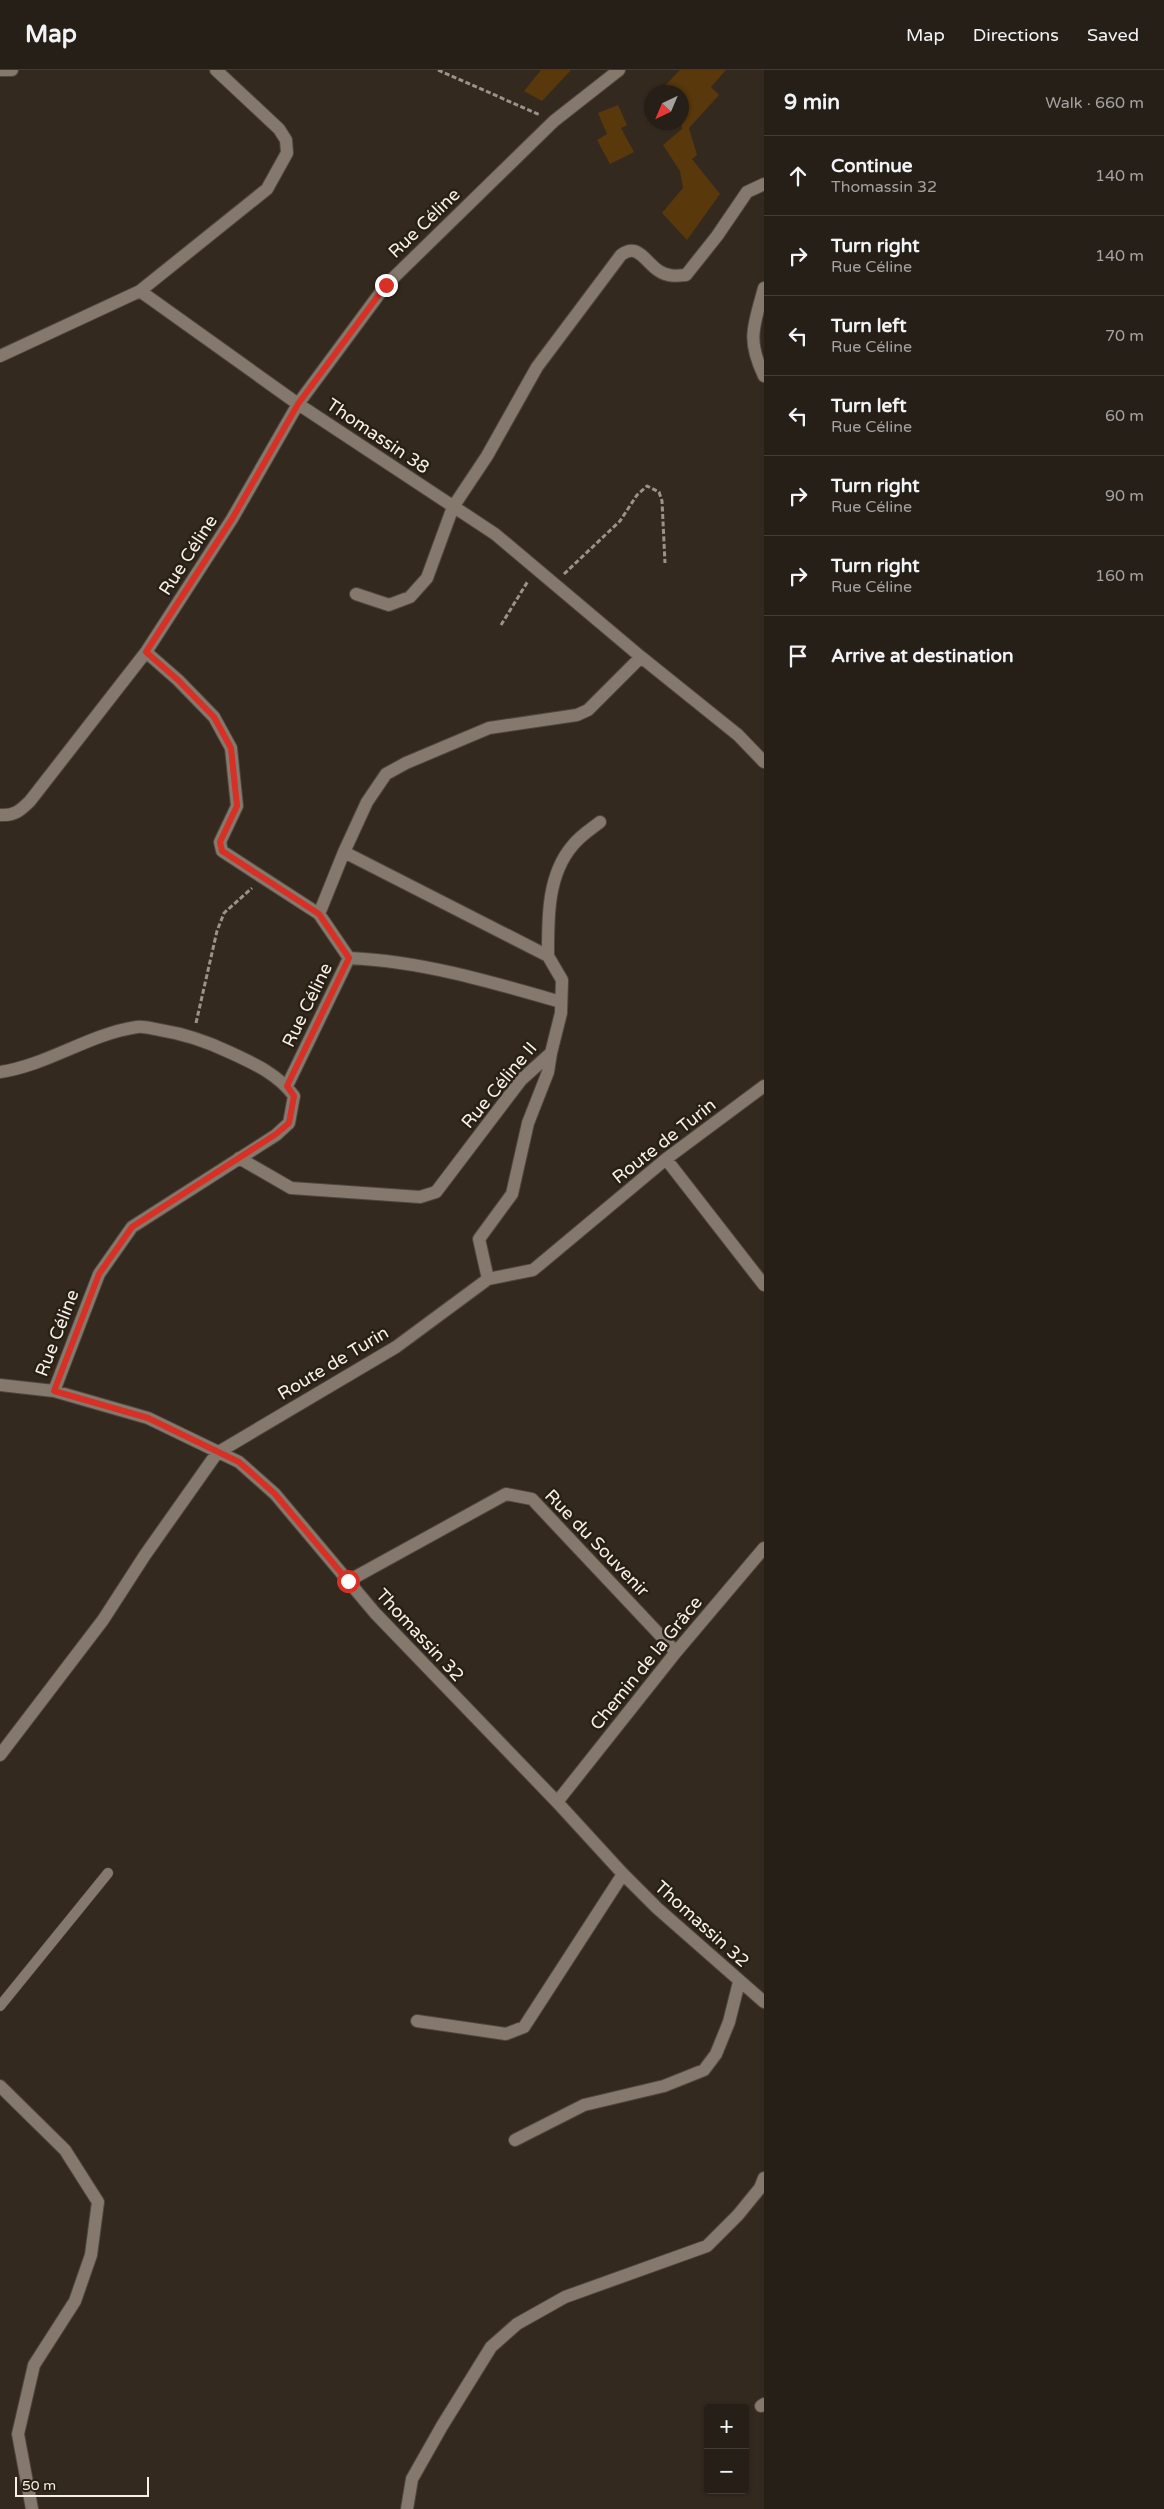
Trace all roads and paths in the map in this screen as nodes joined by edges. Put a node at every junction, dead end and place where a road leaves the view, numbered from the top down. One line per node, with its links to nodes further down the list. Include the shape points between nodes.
1 (0, 70): 2 (street)
2 (12, 70)
3 (216, 70): 9 (street, via 279,129 286,140 287,153 267,189)
4 (438, 70): 6 (path)
5 (619, 70): 6 (street, Rue Céline)
6 (554, 121): 12 (street, Rue Céline, via 386,285)
7 (764, 184): 13 (street, via 747,192 686,275 665,274 636,250 628,250 621,255 537,367 487,456)
8 (764, 288): 11 (street, via 752,335)
9 (140, 291): 10 (street); 12 (street, Thomassin 38)
10 (2, 351)
11 (764, 376)
12 (298, 404): 13 (street, Thomassin 38); 19 (street, Rue Céline, via 232,519)
13 (453, 507): 15 (street, Thomassin 38, via 495,534); 17 (street, via 427,578 410,596 389,605)
14 (665, 563): 16 (path, via 662,501 659,492 647,486 620,521)
15 (536, 568): 16 (street, Thomassin 38); 18 (path)
16 (554, 583): 20 (street, Thomassin 38)
17 (356, 594)
18 (502, 625)
19 (146, 652): 22 (street, via 30,801 20,811); 25 (street, Rue Céline, via 214,717 231,748 237,806 220,842 222,851)
20 (641, 657): 21 (street, Thomassin 38, via 738,735); 24 (street, via 588,710 577,715 489,728 386,774 367,802)
21 (764, 762)
22 (0, 815)
23 (600, 822): 27 (street, via 573,844 562,861 548,912)
24 (344, 852): 26 (street); 27 (street)
25 (265, 879): 26 (street, Rue Céline); 30 (path, via 224,913)
26 (319, 914): 28 (street, Rue Céline)
27 (548, 956): 29 (street, Rue Céline II, via 562,980)
28 (349, 958): 29 (street, via 390,960 492,982); 33 (street, Rue Céline)
29 (561, 1002): 31 (street, Rue Céline II)
30 (193, 1036): 32 (street, via 140,1026 109,1033 24,1068); 33 (street, via 269,1072)
31 (551, 1053): 35 (street, Rue Céline II, via 521,1080 436,1192 420,1197 291,1188); 37 (street, via 548,1072 528,1123 512,1194 479,1239)
32 (0, 1072)
33 (287, 1086): 35 (street, Rue Céline, via 294,1096 289,1123)
34 (764, 1086): 36 (street, Route de Turin)
35 (239, 1158): 40 (street, Rue Céline, via 132,1227 99,1274)
36 (666, 1159): 37 (street, Route de Turin, via 533,1270); 38 (street)
37 (488, 1279): 41 (street, Route de Turin, via 396,1347)
38 (764, 1285)
39 (0, 1385): 40 (street, Thomassin 32)
40 (54, 1391): 41 (street, Thomassin 32, via 148,1418)
41 (217, 1453): 43 (street, Thomassin 32, via 239,1462 275,1494); 45 (street, Route de Turin, via 102,1620)
42 (764, 1548): 44 (street, Chemin de la Grâce)
43 (348, 1581): 44 (street, Rue du Souvenir, via 506,1494 532,1498); 46 (street, Thomassin 32)
44 (676, 1652): 46 (street, Chemin de la Grâce)
45 (0, 1754)
46 (557, 1802): 48 (street, Thomassin 32)
47 (108, 1873): 51 (lane)
48 (623, 1874): 49 (street, Thomassin 32); 52 (street, via 524,2027 506,2034)
49 (739, 1982): 50 (street, Thomassin 32); 54 (street, via 729,2022 716,2054 704,2070 664,2086 584,2105)
50 (764, 2002)
51 (0, 2006)
52 (417, 2021)
53 (0, 2086): 56 (street, via 66,2150 98,2202 91,2256 75,2301 34,2364 18,2434)
54 (515, 2140)
55 (763, 2185): 57 (street, via 708,2246 565,2298 516,2324 491,2348 446,2418 412,2479)
56 (32, 2509)
57 (407, 2509)

